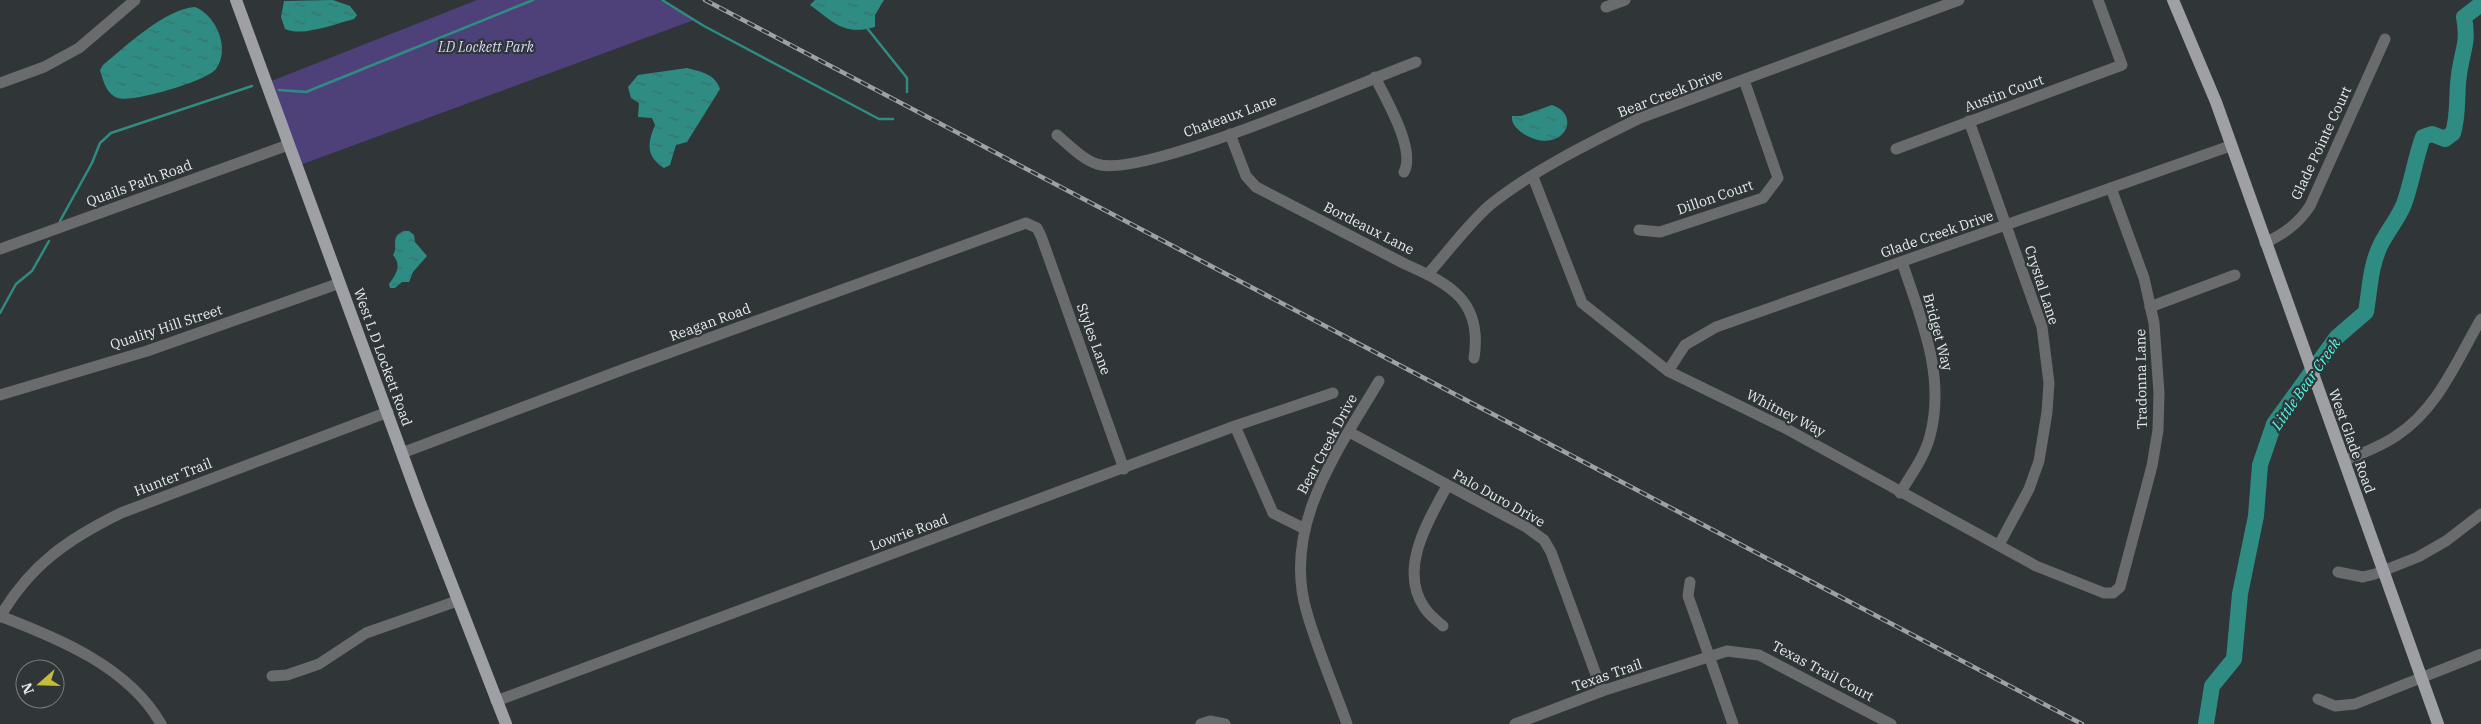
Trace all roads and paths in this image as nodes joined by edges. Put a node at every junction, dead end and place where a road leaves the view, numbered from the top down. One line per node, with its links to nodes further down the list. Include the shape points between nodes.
1 (236, 0): 16 (main road, West L D Lockett Road)
2 (1625, 0): 7 (street)
3 (1959, 0): 11 (street, Bear Creek Drive)
4 (2098, 0): 13 (street, Austin Court, via 2122,65)
5 (2172, 0): 17 (main road, West Glade Road)
6 (129, 1): 12 (street, via 79,48 44,67)
7 (1606, 7)
8 (2385, 39): 25 (street, Glade Pointe Court, via 2310,206 2290,230)
9 (1416, 62): 10 (street, Chateaux Lane)
10 (1375, 77): 14 (street, Chateaux Lane); 19 (street, via 1408,152)
11 (1744, 80): 20 (street, Bear Creek Drive, via 1640,118); 24 (street, Dillon Court, via 1778,178 1762,198 1660,232)
12 (0, 83)
13 (1969, 121): 18 (street, Austin Court); 23 (street, Crystal Lane)
14 (1230, 134): 15 (street, Chateaux Lane, via 1144,162 1120,166 1097,164); 28 (street, Bordeaux Lane, via 1246,176 1256,187)
15 (1057, 135)
16 (288, 145): 26 (street, Quails Path Road); 30 (main road, West L D Lockett Road)
17 (2230, 146): 21 (street, Glade Creek Drive); 25 (main road, West Glade Road)
18 (1896, 149)
19 (1404, 172)
20 (1533, 177): 28 (street, Bear Creek Drive, via 1490,206); 34 (street, Whitney Way, via 1582,303)
21 (2111, 188): 23 (street, Glade Creek Drive); 31 (street, Tradonna Lane, via 2144,278)
22 (1028, 224): 41 (street, Reagan Road, via 1017,225); 43 (street, Styles Lane, via 1037,228 1041,236)
23 (2006, 226): 27 (street, Glade Creek Drive); 48 (street, Crystal Lane, via 2042,327 2049,383 2039,461 2029,489)
24 (1639, 230)
25 (2265, 243): 42 (main road, West Glade Road)
26 (0, 249)
27 (1902, 262): 34 (street, Glade Creek Drive, via 1716,327 1685,345); 45 (street, Bridget Way, via 1933,359 1937,386 1930,437)
28 (1428, 274): 33 (street, Bordeaux Lane, via 1456,292 1469,309 1476,326)
29 (2235, 275): 31 (street)
30 (340, 283): 37 (street, Quality Hill Street, via 147,351); 38 (main road, West L D Lockett Road)
31 (2150, 307): 52 (street, Tradonna Lane, via 2156,349 2158,430 2152,466 2120,587)
32 (2481, 319): 42 (street, via 2446,383 2415,421 2379,446)
33 (1474, 358)
34 (1668, 371): 45 (street, Whitney Way, via 1785,428)
35 (1379, 381): 40 (street, Bear Creek Drive)
36 (1333, 393): 39 (street, Lowrie Road)
37 (0, 395)
38 (388, 412): 41 (main road, West L D Lockett Road); 54 (street, Hunter Trail, via 121,512 51,554)
39 (1235, 426): 43 (street, Lowrie Road); 47 (street, via 1273,513)
40 (1349, 432): 44 (street, Palo Duro Drive); 47 (street, Bear Creek Drive, via 1319,485)
41 (402, 453): 53 (main road, West L D Lockett Road)
42 (2344, 461): 49 (main road, West Glade Road)
43 (1124, 469): 62 (street, Lowrie Road)
44 (1447, 486): 55 (street, via 1420,539 1415,568 1422,605); 60 (street, Palo Duro Drive, via 1526,527 1544,540 1558,566)
45 (1900, 493): 48 (street, Whitney Way)
46 (2481, 514): 49 (street, via 2446,541)
47 (1304, 528): 67 (street, Bear Creek Drive, via 1301,578 1306,612)
48 (1999, 545): 52 (street, Whitney Way, via 2036,566 2084,587)
49 (2384, 571): 50 (street, via 2363,577); 59 (main road, West Glade Road)
50 (2338, 572)
51 (1690, 582): 57 (street, via 1688,596)
52 (2107, 593)
53 (457, 601): 58 (street, via 366,632 319,664); 62 (main road, West L D Lockett Road)
54 (0, 617): 63 (street, via 44,633 88,657 138,694)
55 (1444, 626)
56 (2481, 654): 59 (street)
57 (1709, 658): 60 (street, Texas Trail); 69 (street); 70 (street, Texas Trail Court, via 1727,651 1759,655)
58 (272, 676)
59 (2422, 677): 61 (street, via 2343,706); 71 (main road, West Glade Road)
60 (1602, 691): 68 (street, Texas Trail)
61 (2318, 699)
62 (496, 701): 64 (main road, West L D Lockett Road)
63 (161, 724)
64 (506, 724)
65 (1202, 724): 66 (street, via 1210,721)
66 (1225, 724)
67 (1348, 724)
68 (1515, 724)
69 (1733, 724)
70 (1891, 724)
71 (2438, 724)

